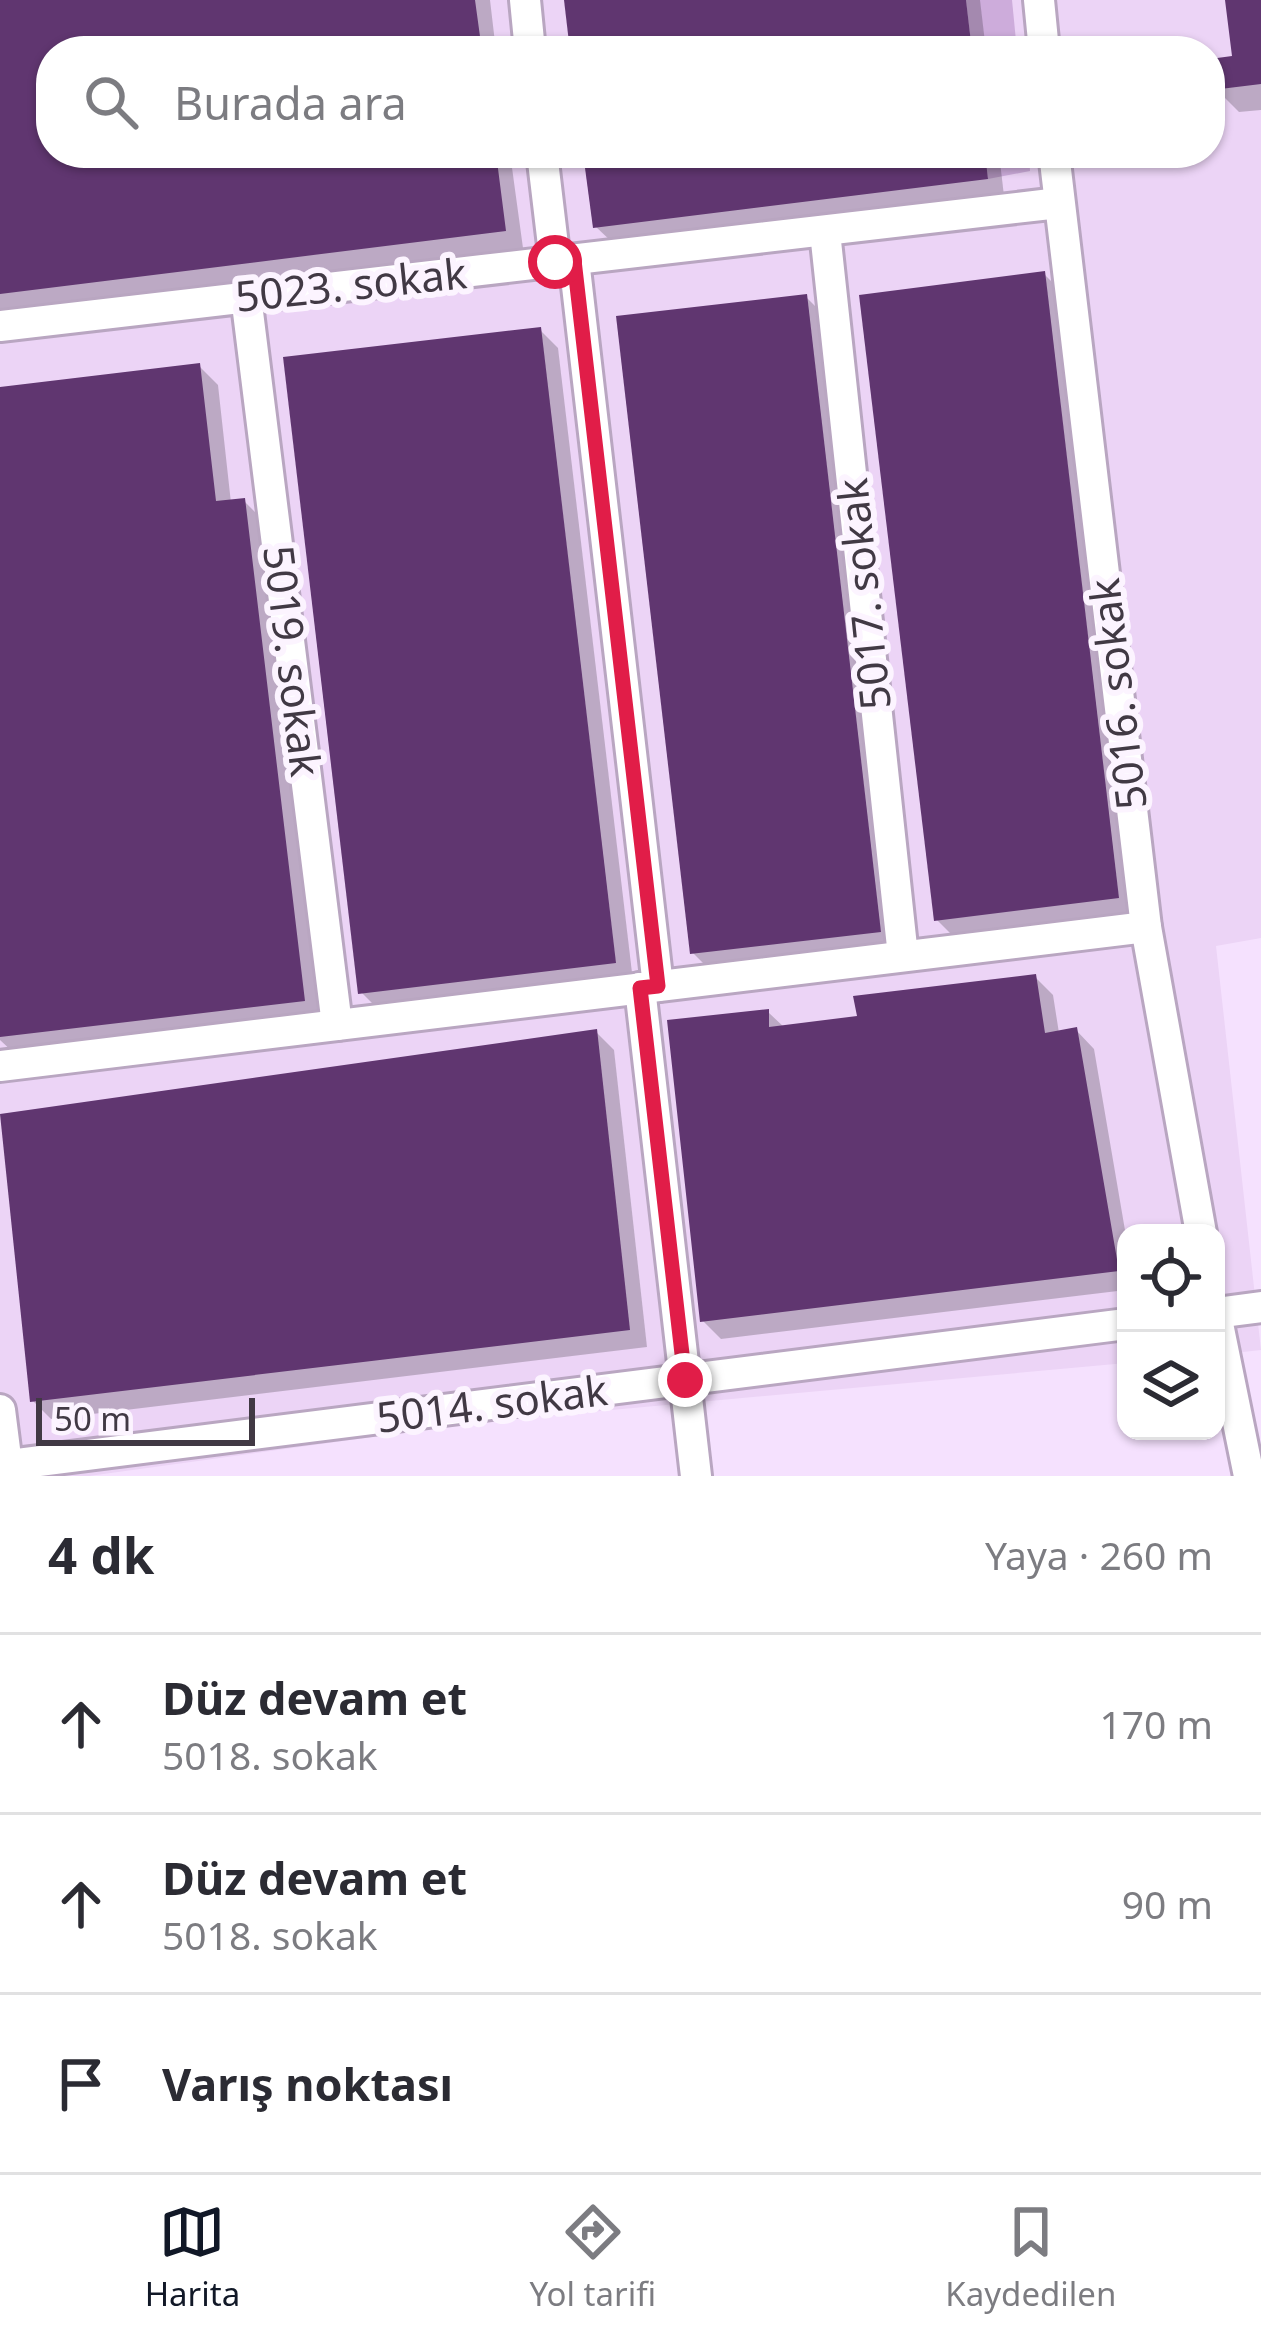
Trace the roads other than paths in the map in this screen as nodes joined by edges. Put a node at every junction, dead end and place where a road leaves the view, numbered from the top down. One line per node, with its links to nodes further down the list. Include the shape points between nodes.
1 (524, 0): 3 (street)
2 (1039, 0): 4 (street)
3 (528, 36)
4 (1043, 36)
5 (545, 168): 9 (street)
6 (1056, 168): 7 (street, 5016. sokak)
7 (1059, 203): 8 (street, 5023. sokak); 12 (street, 5016. sokak)
8 (825, 232): 9 (street, 5023. sokak); 13 (street, 5017. sokak)
9 (564, 261): 10 (street, 5023. sokak); 14 (street)
10 (246, 296): 11 (street, 5023. sokak); 15 (street, 5019. sokak)
11 (0, 326)
12 (1146, 927): 13 (street); 17 (street, 5016. sokak)
13 (903, 956): 14 (street)
14 (649, 987): 15 (street); 22 (street)
15 (337, 1025): 16 (street)
16 (0, 1066)
17 (1199, 1224)
18 (1261, 1307): 19 (street)
19 (1225, 1313)
20 (1117, 1325): 22 (street, 5014. sokak)
21 (1220, 1332): 27 (street)
22 (685, 1380): 24 (street, 5014. sokak); 26 (street)
23 (0, 1410): 25 (street)
24 (152, 1462): 25 (street, 5014. sokak)
25 (4, 1466)
26 (696, 1476)
27 (1249, 1476)

